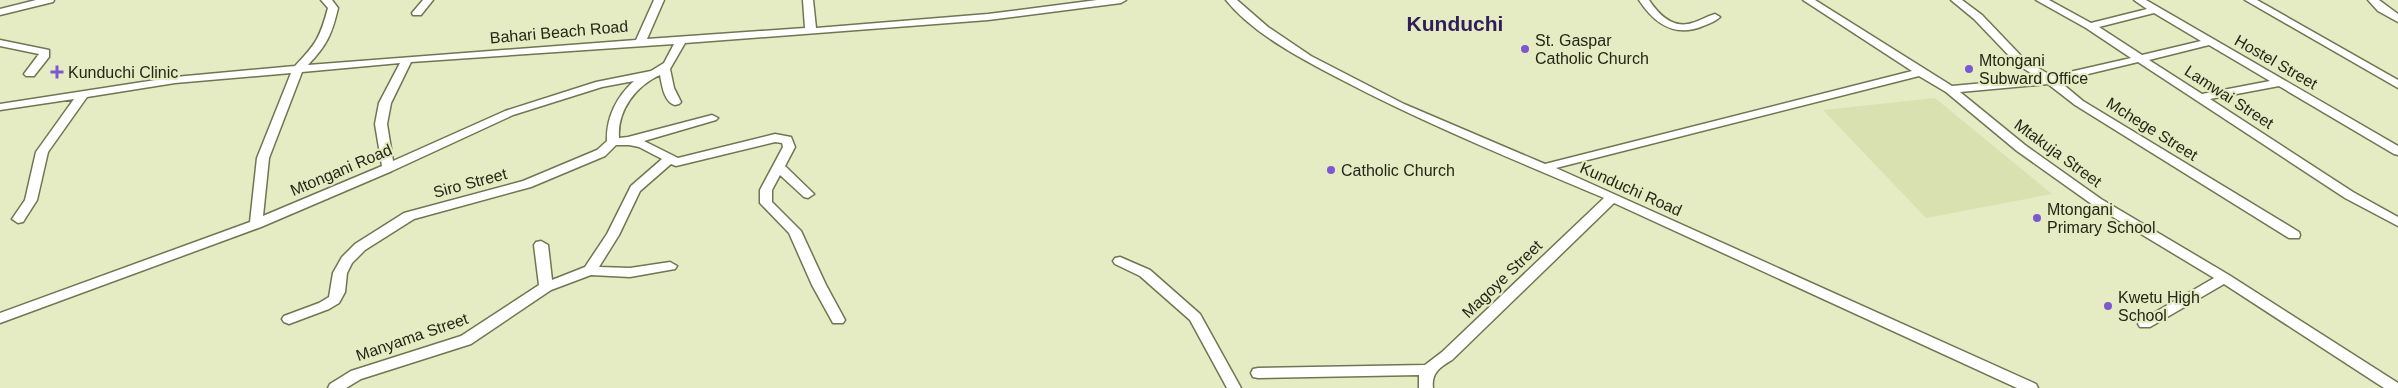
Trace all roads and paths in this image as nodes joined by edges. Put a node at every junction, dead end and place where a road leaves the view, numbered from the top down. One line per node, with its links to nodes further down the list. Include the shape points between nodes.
1 (48, 0): 17 (street)
2 (326, 0): 29 (street, via 332,8 327,33 320,46)
3 (428, 0): 18 (street)
4 (659, 0): 24 (street)
5 (808, 0): 22 (street)
6 (1121, 0): 15 (street, Bahari Beach Road)
7 (1231, 0): 48 (street, Kunduchi Road, via 1264,29 1344,78 1419,115)
8 (1644, 0): 19 (street, via 1654,15 1673,26 1690,27)
9 (1808, 0): 31 (street, Mtakuja Street)
10 (1956, 0): 33 (street, Mchege Street, via 2022,63)
11 (2041, 0): 21 (street, Lamwai Street)
12 (2139, 0): 16 (street, Hostel Street)
13 (2250, 0): 35 (street)
14 (2373, 0): 20 (street)
15 (1057, 4): 22 (street, Bahari Beach Road, via 979,18)
16 (2155, 10): 21 (street); 25 (street, Hostel Street)
17 (0, 12)
18 (418, 13)
19 (1716, 17)
20 (2398, 19)
21 (2090, 26): 28 (street, Lamwai Street)
22 (810, 31): 23 (street, Bahari Beach Road)
23 (682, 40): 24 (street, Bahari Beach Road); 30 (street)
24 (640, 42): 27 (street, Bahari Beach Road)
25 (2210, 42): 28 (street); 34 (street, Hostel Street)
26 (0, 44): 32 (street, via 45,52)
27 (406, 59): 29 (street, Bahari Beach Road); 46 (street, via 386,103 381,124)
28 (2142, 59): 33 (street); 38 (street, Lamwai Street)
29 (298, 69): 37 (street, Bahari Beach Road, via 175,80); 53 (street, via 263,158)
30 (659, 71): 39 (street); 43 (street, via 629,92 612,126); 46 (street, Mtongani Road, via 600,84 509,113)
31 (1922, 71): 36 (street, Mtakuja Street); 48 (street)
32 (30, 74)
33 (2050, 80): 36 (street); 54 (street, Mchege Street, via 2087,108)
34 (2279, 83): 38 (street); 44 (street, Hostel Street)
35 (2398, 85)
36 (1950, 90): 59 (street, Mtakuja Street, via 2097,202)
37 (84, 93): 40 (street, Bahari Beach Road); 51 (street, via 42,152 32,196)
38 (2200, 98): 52 (street, Lamwai Street, via 2348,195)
39 (675, 102)
40 (0, 107)
41 (712, 118): 42 (street)
42 (629, 141): 43 (street); 45 (street, via 654,149)
43 (613, 142): 62 (street, Siro Street, via 601,153 527,184 409,216 360,247 347,260 340,273 334,300)
44 (2398, 152)
45 (668, 160): 47 (street, via 682,162 780,138 790,144); 58 (street, via 635,189 613,235)
46 (388, 168): 53 (street, Mtongani Road)
47 (780, 168): 49 (street); 63 (street, via 766,190 766,203 795,231)
48 (1543, 168): 50 (street, Kunduchi Road)
49 (808, 194)
50 (1612, 197): 65 (street, Magoye Street, via 1447,356); 70 (street, Kunduchi Road)
51 (18, 219)
52 (2398, 222)
53 (256, 224): 61 (street, Mtongani Road)
54 (2294, 235)
55 (541, 245): 60 (street)
56 (1120, 261): 68 (street, via 1145,273 1195,317)
57 (670, 266): 58 (street, via 611,274)
58 (590, 270): 60 (street, Manyama Street)
59 (2224, 278): 64 (street); 71 (street, Mtakuja Street)
60 (546, 287): 67 (street, Manyama Street, via 466,340 356,375)
61 (0, 318)
62 (289, 319)
63 (838, 320)
64 (2146, 324)
65 (1428, 370): 66 (street); 69 (street)
66 (1258, 372)
67 (335, 388)
68 (1234, 388)
69 (1426, 388)
70 (2031, 388)
71 (2395, 388)

